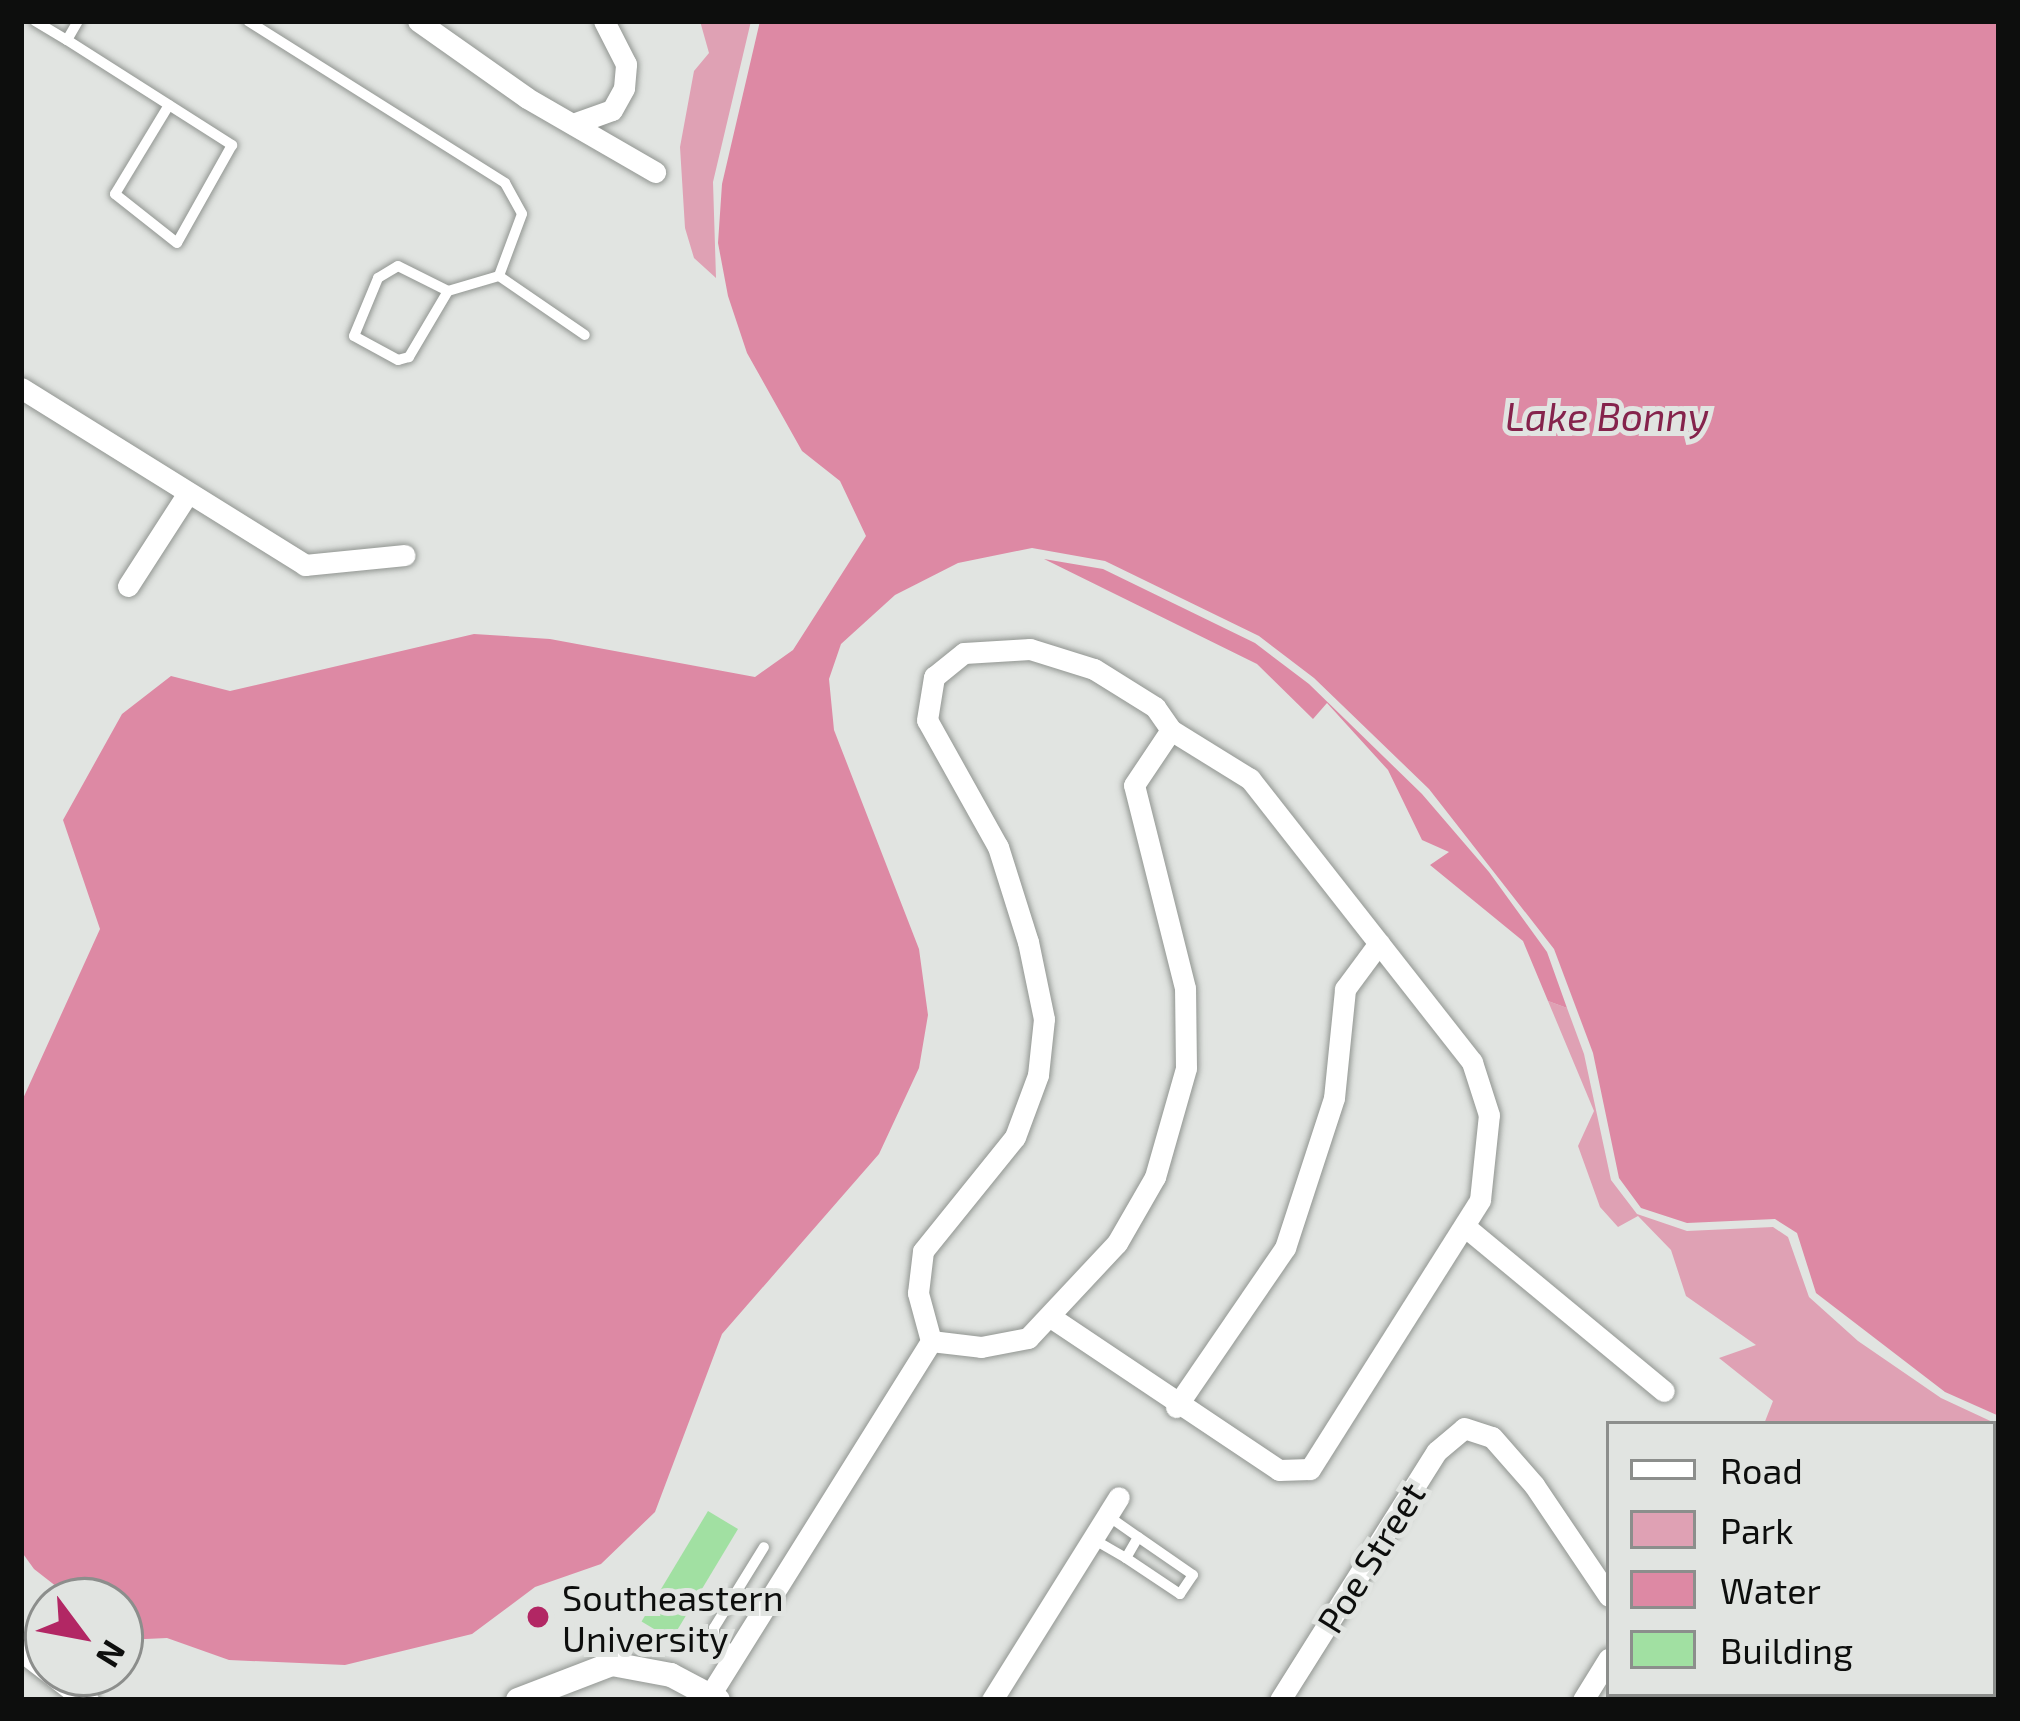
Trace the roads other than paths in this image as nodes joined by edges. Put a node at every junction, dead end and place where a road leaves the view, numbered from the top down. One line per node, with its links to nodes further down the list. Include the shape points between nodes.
1 (35, 21): 6 (lane)
2 (79, 21): 6 (lane)
3 (248, 21): 10 (lane, via 505,184 522,214)
4 (418, 21): 8 (street)
5 (604, 21): 8 (street, via 626,64 624,88 612,110)
6 (67, 40): 7 (lane)
7 (169, 105): 7 (lane, via 232,145 176,243 115,194)
8 (574, 124): 9 (street)
9 (655, 172)
10 (499, 276): 11 (lane); 12 (lane)
11 (448, 291): 11 (lane, via 398,266 378,278 354,336 398,360 409,357)
12 (585, 335)
13 (21, 388): 14 (street)
14 (188, 493): 15 (street, via 305,565); 16 (street)
15 (405, 555)
16 (128, 586)
17 (1171, 730): 18 (street, via 1250,779); 20 (street, via 1134,784 1185,988 1174,1131 1136,1215); 21 (street, via 1155,706 1094,669 1030,649 989,649 948,662 926,698 927,720 1009,874 1044,1019 1038,1075 1015,1137 922,1251 918,1293)
18 (1379, 943): 19 (street, via 1472,1062 1481,1088 1490,1145); 23 (street, via 1345,988 1326,1131 1285,1248)
19 (1468, 1228): 22 (street); 23 (street, via 1310,1468 1279,1470)
20 (1052, 1318): 21 (street, via 1007,1344); 23 (street)
21 (931, 1341): 31 (street)
22 (1664, 1391)
23 (1175, 1407)
24 (1114, 1507): 25 (lane); 26 (street)
25 (1138, 1537): 28 (lane); 28 (lane, via 1192,1575 1180,1594)
26 (1093, 1539): 28 (lane); 36 (street)
27 (764, 1547): 31 (lane, via 714,1628 714,1639)
28 (1126, 1558)
29 (1606, 1592): 37 (street, Poe Street, via 1492,1437 1470,1427 1454,1431)
30 (21, 1649): 34 (street)
31 (736, 1653): 33 (street)
32 (1606, 1663): 38 (street)
33 (714, 1698): 35 (street, via 671,1675 612,1664)
34 (87, 1700)
35 (518, 1700)
36 (992, 1700)
37 (1280, 1700)
38 (1583, 1700)

